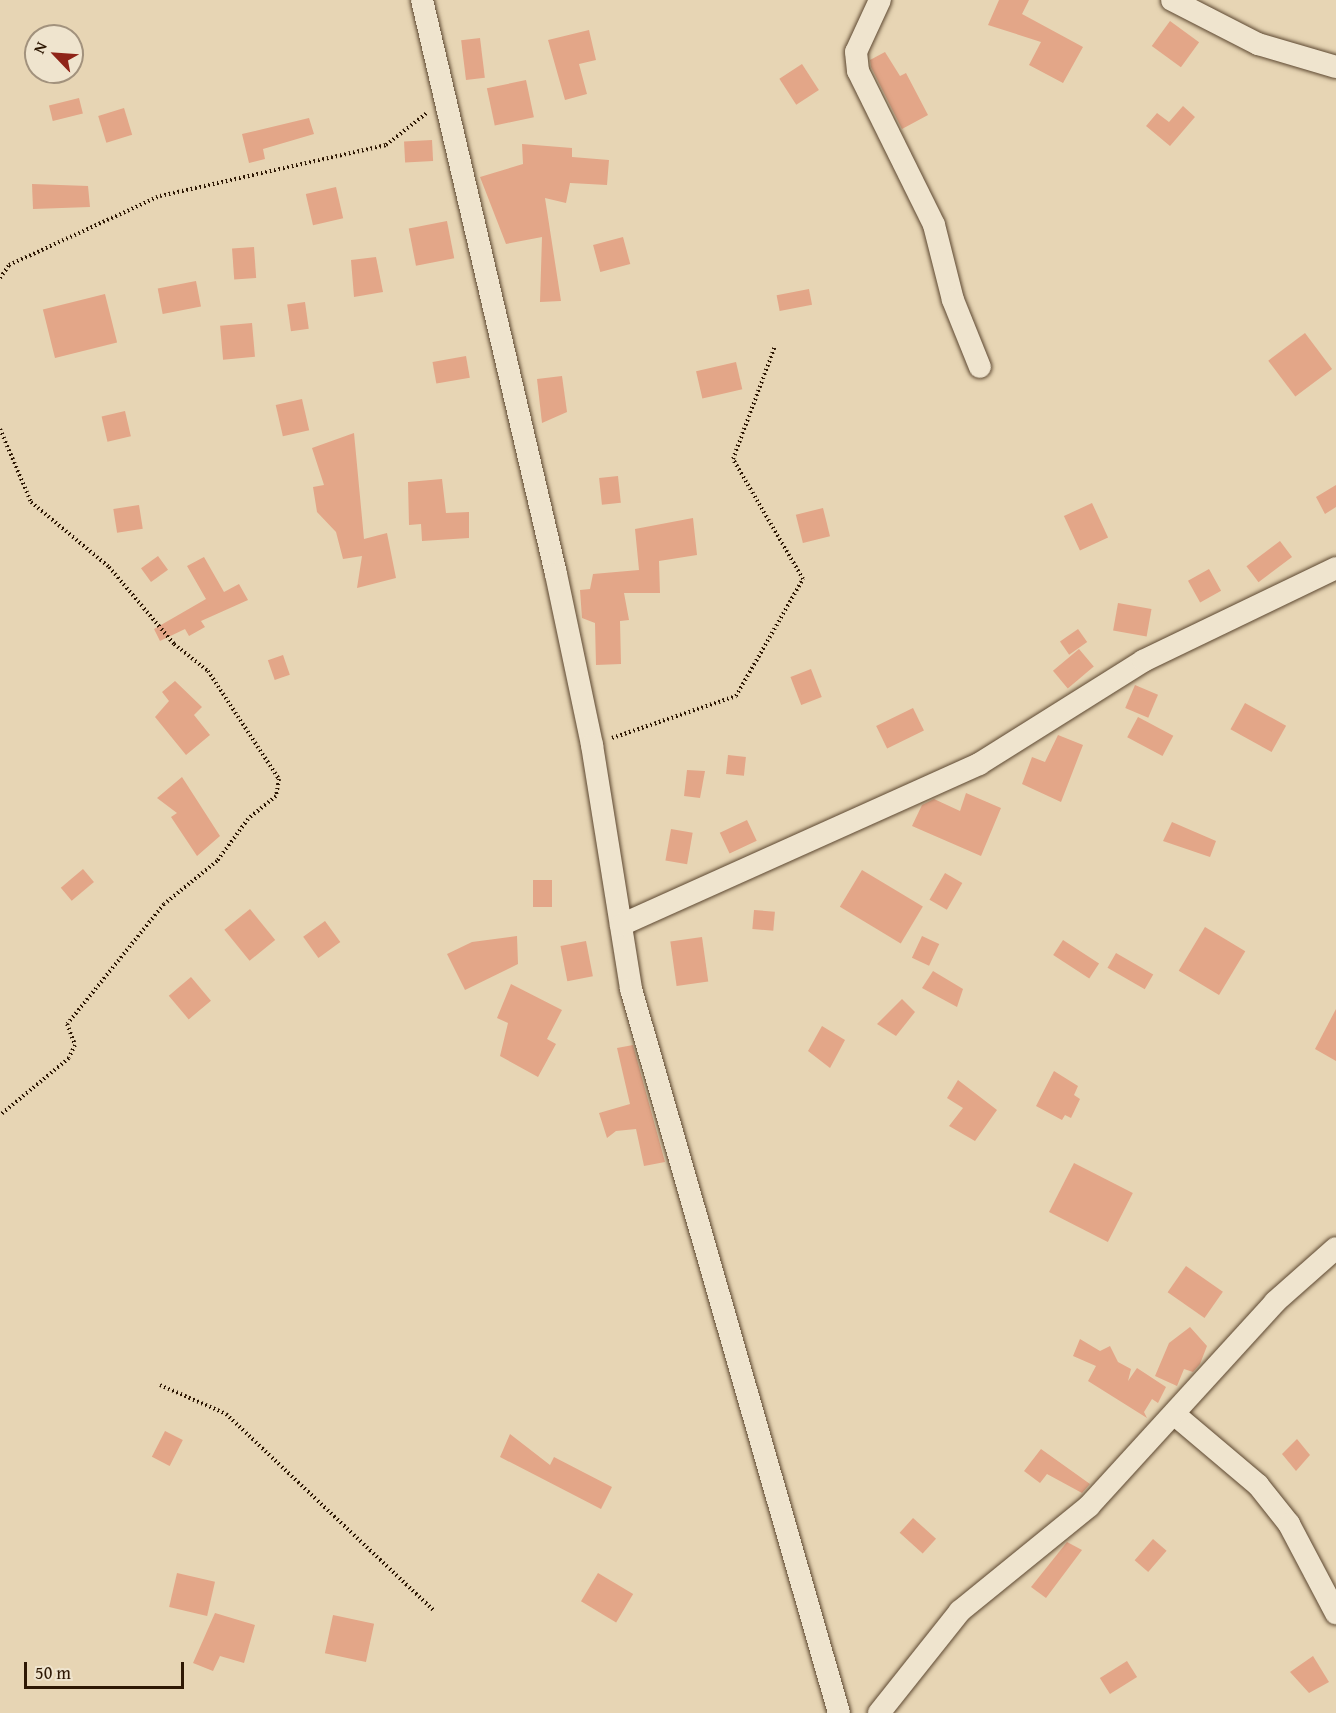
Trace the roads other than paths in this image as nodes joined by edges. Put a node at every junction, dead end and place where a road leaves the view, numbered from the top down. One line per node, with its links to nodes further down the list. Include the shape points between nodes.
1 (422, 0): 7 (street, via 592,745)
2 (880, 0): 5 (street, via 856,52 858,71 934,225 953,300)
3 (1172, 0): 4 (street, via 1258,44)
4 (1336, 67)
5 (980, 367)
6 (1336, 568): 7 (street, via 1143,661 979,764)
7 (621, 925): 11 (street, via 631,989)
8 (1336, 1248): 9 (street, via 1275,1302)
9 (1174, 1414): 10 (street, via 1258,1485 1289,1524); 12 (street, via 1089,1506 960,1611)
10 (1336, 1613)
11 (839, 1713)
12 (879, 1713)

